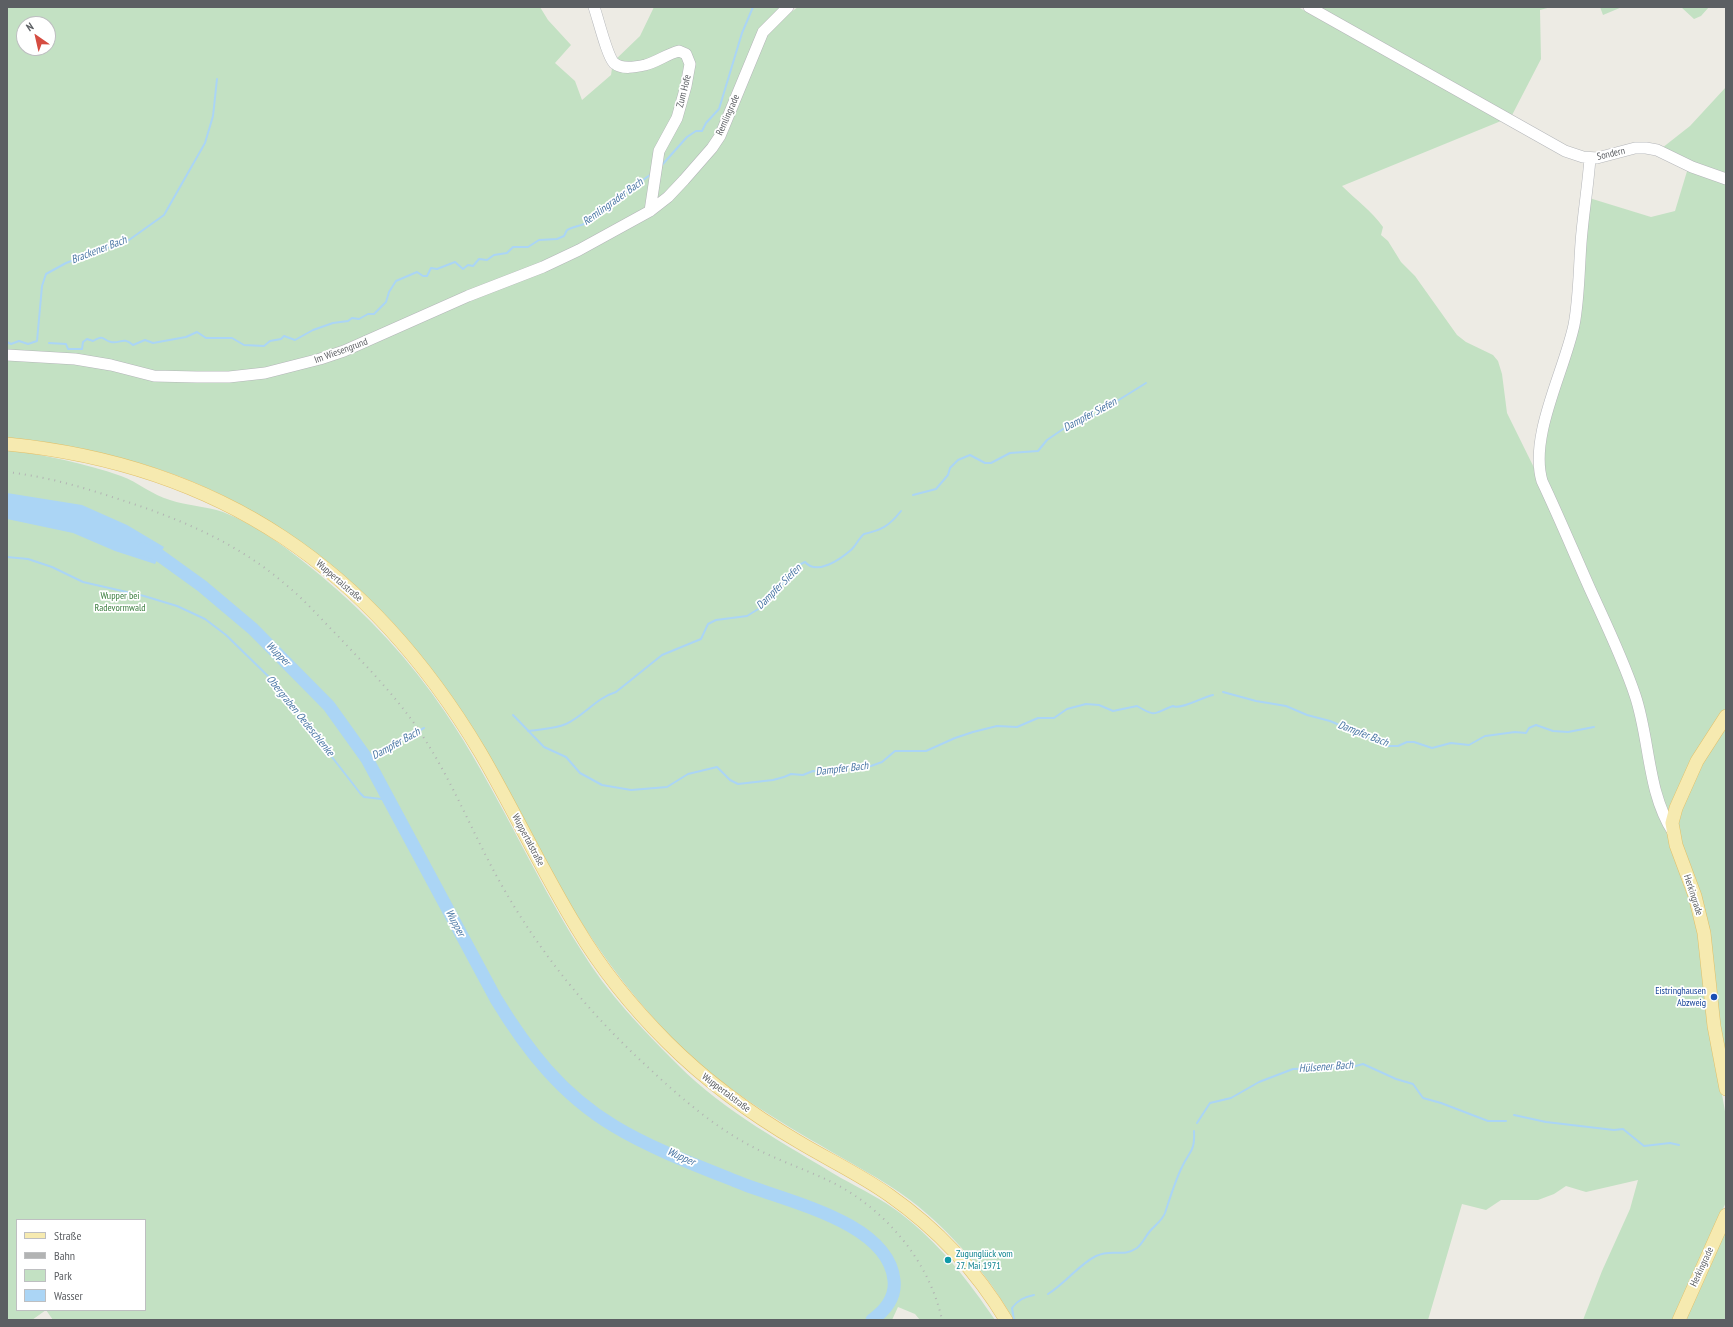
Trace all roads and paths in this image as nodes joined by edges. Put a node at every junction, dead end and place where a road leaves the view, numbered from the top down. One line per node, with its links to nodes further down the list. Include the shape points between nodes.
1 (594, 7): 6 (street, Zum Hofe, via 613,62 618,65 645,65 679,51 686,54 689,61 680,107 659,151)
2 (788, 7): 6 (street, Remlingrade, via 760,38 730,115 712,148 668,197)
3 (1310, 7): 4 (street, Sondern, via 1509,121 1565,151)
4 (1590, 158): 5 (street, Sondern, via 1608,157 1634,148 1646,148 1657,150 1692,167); 10 (street, via 1574,324 1543,426 1539,446 1539,471 1612,636 1635,695 1655,786 1666,822)
5 (1726, 179)
6 (650, 211): 7 (street, Im Wiesengrund, via 543,267 468,296 344,351 265,373 229,377 168,377 75,359)
7 (7, 356)
8 (7, 444): 13 (main road, Wuppertalstraße, via 97,458 189,486 269,528 345,584 389,627 442,692 480,753 578,931 648,1022 696,1070 760,1118 886,1193 920,1218 961,1259 987,1290)
9 (1726, 716): 10 (main road, Herkingrade, via 1690,775 1676,808 1672,823)
10 (1673, 832): 11 (main road, Herkingrade, via 1700,913 1714,1026)
11 (1726, 1089)
12 (1726, 1215): 14 (main road, Herkingrade)
13 (1006, 1320)
14 (1679, 1320)

